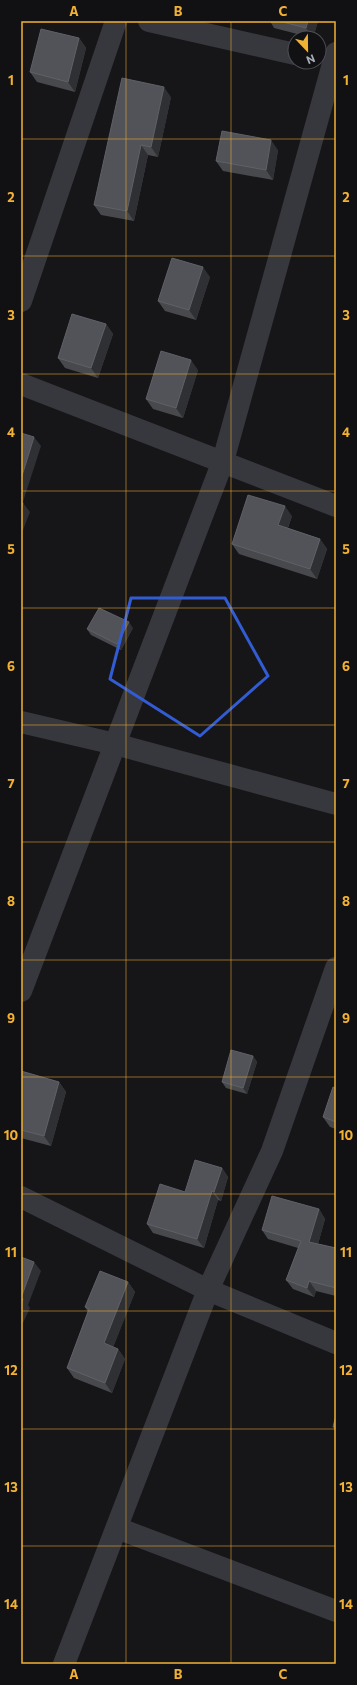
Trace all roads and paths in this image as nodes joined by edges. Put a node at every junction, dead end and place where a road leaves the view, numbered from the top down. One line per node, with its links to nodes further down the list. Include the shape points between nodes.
1 (116, 21): 5 (street)
2 (149, 21): 3 (street)
3 (287, 52)
4 (329, 59): 7 (street)
5 (21, 301)
6 (21, 384): 7 (street)
7 (223, 461): 8 (street); 10 (street)
8 (336, 506)
9 (21, 722): 10 (street)
10 (115, 744): 11 (street); 13 (street)
11 (336, 804)
12 (336, 968): 15 (street, via 272,1151)
13 (21, 991)
14 (21, 1196): 15 (street)
15 (208, 1290): 16 (street); 17 (street)
16 (336, 1343)
17 (117, 1528): 18 (street); 19 (street)
18 (336, 1611)
19 (64, 1664)

